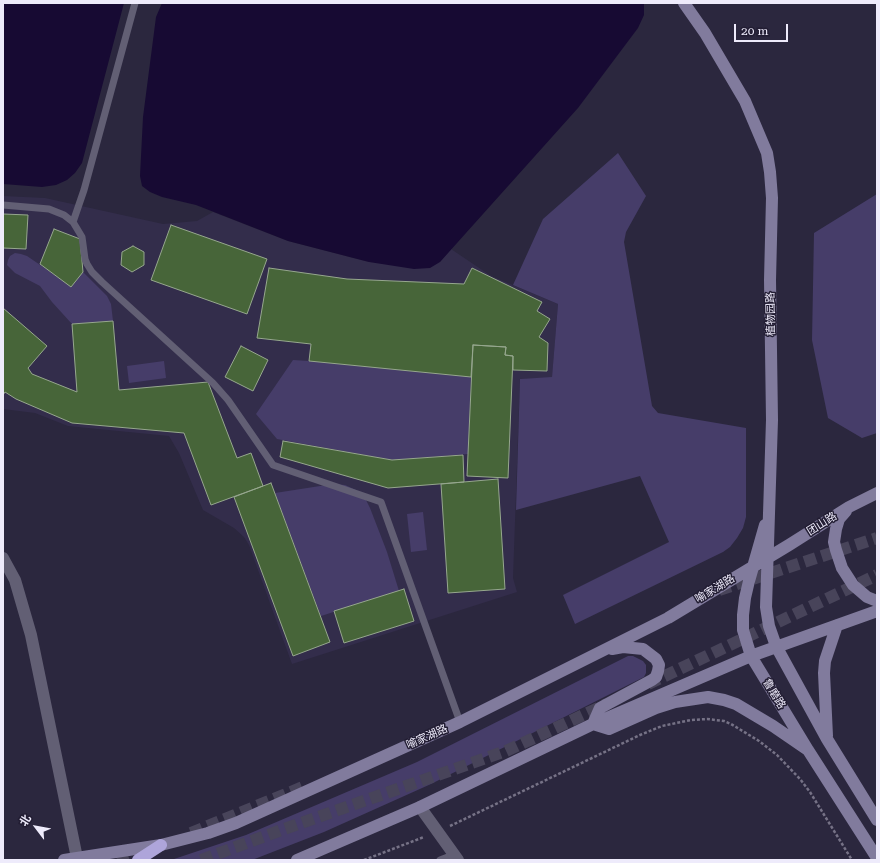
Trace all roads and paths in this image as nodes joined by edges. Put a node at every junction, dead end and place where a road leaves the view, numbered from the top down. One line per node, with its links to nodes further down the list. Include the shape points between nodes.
1 (135, 3): 4 (lane)
2 (684, 3): 7 (main road, 植物园路, via 745,100 767,153 772,198 772,420)
3 (3, 206): 4 (lane, via 49,209)
4 (73, 222): 17 (lane, via 80,231 85,259 92,272 214,383 273,465 381,502)
5 (877, 492): 6 (main road, 团山路)
6 (849, 507): 8 (main road, 团山路); 11 (main road, via 839,519 834,542 836,550 842,568 853,585 867,597)
7 (769, 510): 8 (main road, 植物园路); 10 (main road, 鲁磨路)
8 (767, 557): 10 (main road, 喻家湖路); 14 (main road, 植物园路, via 766,616)
9 (3, 558): 26 (street, via 15,580 31,635)
10 (753, 566): 15 (main road, 喻家湖路, via 668,618); 16 (main road, 鲁磨路, via 743,615)
11 (877, 601)
12 (877, 610): 13 (main road)
13 (837, 625): 14 (main road); 19 (main road, via 825,661)
14 (776, 646): 16 (main road); 19 (main road)
15 (601, 652): 17 (main road, 喻家湖路); 18 (main road, via 623,647 643,649 656,659 659,666 656,677 652,680 600,708)
16 (751, 656): 18 (main road); 20 (main road, 鲁磨路)
17 (460, 722): 24 (main road, 喻家湖路, via 236,823)
18 (593, 724): 20 (main road, via 609,729 656,708 708,697 743,708); 21 (main road)
19 (827, 739): 22 (main road)
20 (808, 750): 27 (main road, 鲁磨路)
21 (420, 807): 23 (street); 30 (main road)
22 (877, 820)
23 (438, 832): 25 (street); 31 (path); 33 (path, via 662,726 691,720 724,721 759,741 796,774)
24 (161, 845): 26 (main road, 喻家湖路); 29 (highway)
25 (456, 857): 32 (lane)
26 (77, 858): 28 (main road, 喻家湖路)
27 (877, 858)
28 (64, 860)
29 (138, 860)
30 (297, 860)
31 (364, 860)
32 (440, 860)
33 (852, 860)

